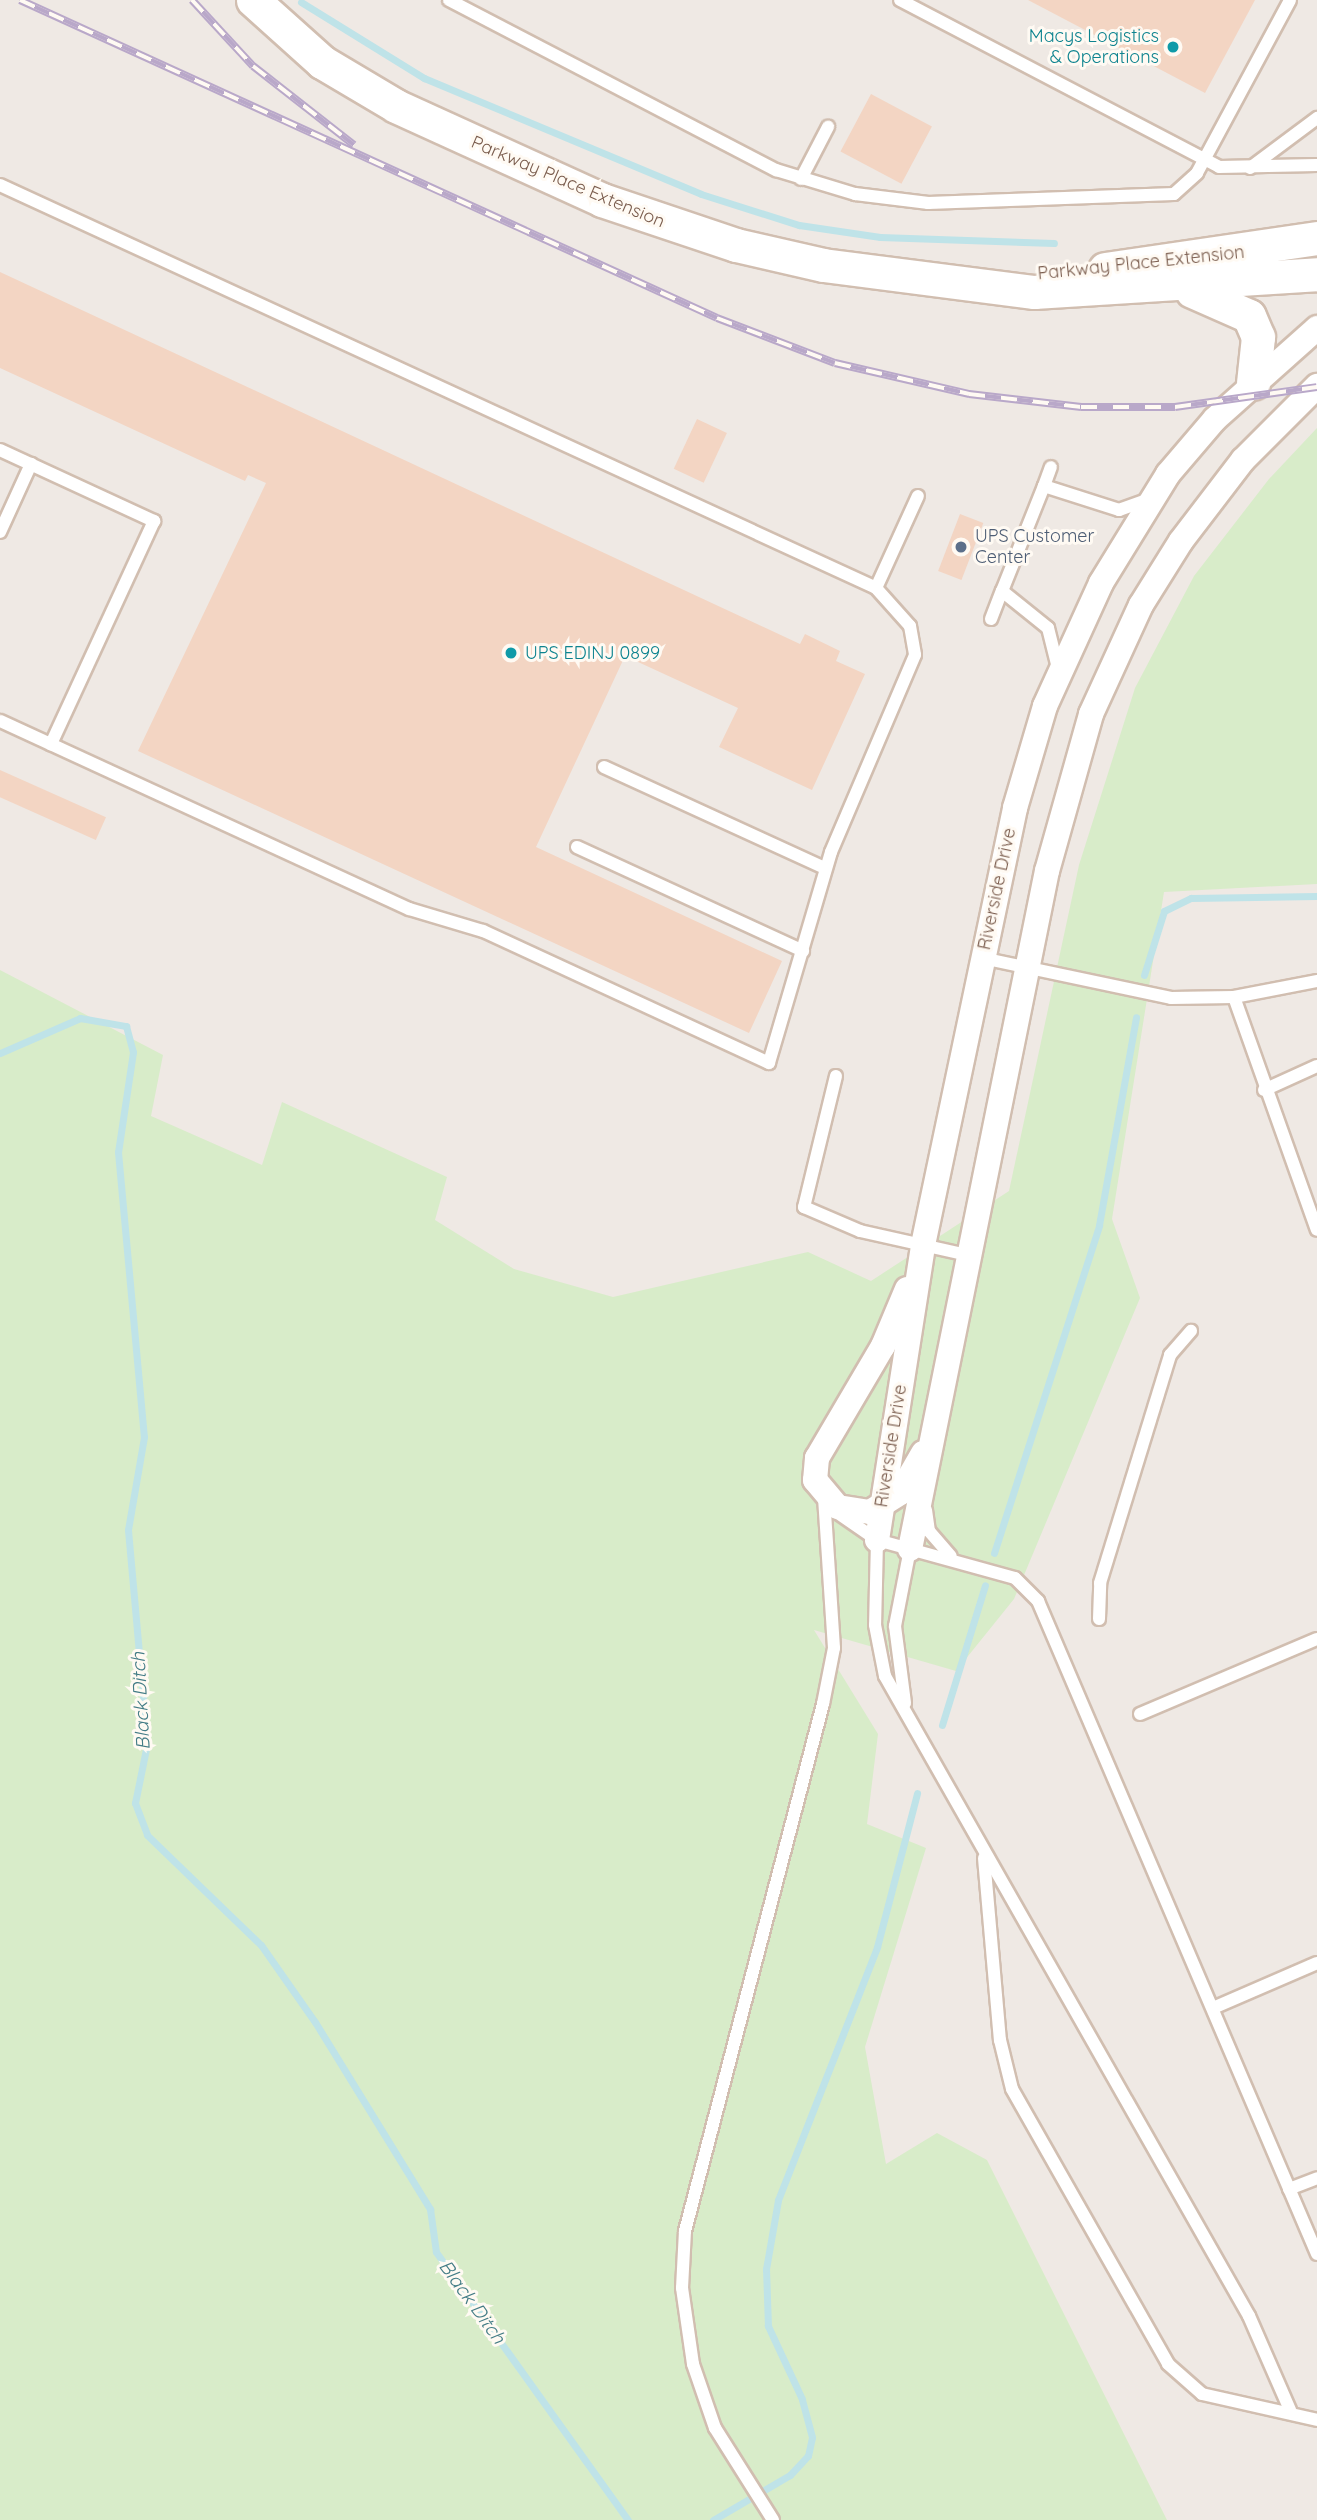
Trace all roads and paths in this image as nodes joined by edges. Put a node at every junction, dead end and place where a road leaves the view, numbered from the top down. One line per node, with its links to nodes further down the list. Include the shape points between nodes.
1 (253, 0): 14 (main road, Parkway Place Extension, via 312,55 366,91 603,200 786,257)
2 (449, 0): 10 (lane)
3 (900, 0): 7 (lane)
4 (1290, 0): 7 (lane)
5 (1317, 118): 9 (lane)
6 (828, 127): 10 (lane)
7 (1205, 159): 9 (lane); 10 (lane, via 1183,188 1155,199 907,202)
8 (1317, 165): 9 (lane)
9 (1250, 169)
10 (801, 179)
11 (0, 185): 26 (lane)
12 (1317, 238): 14 (main road, Parkway Place Extension, via 1145,266)
13 (1317, 275): 15 (main road, Parkway Place Extension)
14 (921, 277): 15 (main road, Parkway Place Extension, via 1034,292)
15 (1176, 287): 17 (main road, via 1249,316 1258,337)
16 (1317, 328): 17 (street, Riverside Drive)
17 (1253, 383): 24 (street, Riverside Drive, via 1199,437)
18 (1317, 386): 37 (street, Riverside Drive, via 1222,485 1123,639 1066,792)
19 (0, 450): 20 (lane)
20 (31, 464): 25 (lane); 31 (lane, via 154,521)
21 (1051, 467): 22 (lane)
22 (1044, 486): 24 (lane, via 1119,510); 27 (lane)
23 (918, 496): 26 (lane)
24 (1152, 497): 29 (street, Riverside Drive)
25 (0, 531)
26 (876, 588): 34 (lane, via 910,626 914,666)
27 (1002, 591): 28 (lane); 29 (lane, via 1048,628)
28 (991, 619)
29 (1058, 670): 36 (street, Riverside Drive, via 1025,771)
30 (0, 720): 31 (lane)
31 (51, 744): 35 (lane, via 409,909 483,931 769,1063)
32 (604, 767): 34 (lane)
33 (577, 847): 35 (lane)
34 (825, 869): 35 (lane)
35 (803, 951)
36 (982, 958): 37 (lane); 44 (street, Riverside Drive)
37 (1026, 969): 39 (lane, via 1138,994); 45 (street, Riverside Drive)
38 (1317, 981): 39 (lane)
39 (1234, 997): 42 (lane)
40 (1317, 1066): 42 (lane)
41 (836, 1076): 44 (lane, via 804,1207 860,1231)
42 (1264, 1090): 43 (lane)
43 (1317, 1230)
44 (923, 1245): 45 (lane); 49 (street, via 883,1346 817,1458 815,1480); 50 (street, Riverside Drive)
45 (967, 1255): 47 (street, Riverside Drive)
46 (1192, 1331): 54 (lane, via 1170,1355 1100,1583)
47 (930, 1435): 48 (street, Riverside Drive); 50 (street, via 910,1480)
48 (925, 1489): 52 (street, Riverside Drive); 53 (lane, via 929,1531)
49 (824, 1497): 50 (street, via 849,1511); 51 (lane); 66 (lane, via 834,1648 684,2254 682,2288 702,2389 715,2428)
50 (880, 1509): 51 (street, Riverside Drive)
51 (877, 1540): 52 (lane); 56 (lane, via 877,1642 885,1676)
52 (910, 1549): 53 (lane); 56 (lane, via 895,1626)
53 (951, 1557): 60 (lane, via 1015,1578 1038,1601)
54 (1099, 1619)
55 (1317, 1639): 57 (lane)
56 (907, 1713): 58 (lane)
57 (1140, 1714)
58 (984, 1854): 64 (lane, via 1250,2316); 64 (lane, via 1002,2056 1017,2101 1181,2379 1202,2393)
59 (1317, 1963): 60 (lane)
60 (1213, 2008): 62 (lane)
61 (1317, 2178): 62 (lane)
62 (1289, 2189): 63 (lane)
63 (1317, 2254)
64 (1290, 2410): 65 (lane)
65 (1317, 2420)
66 (773, 2520)

